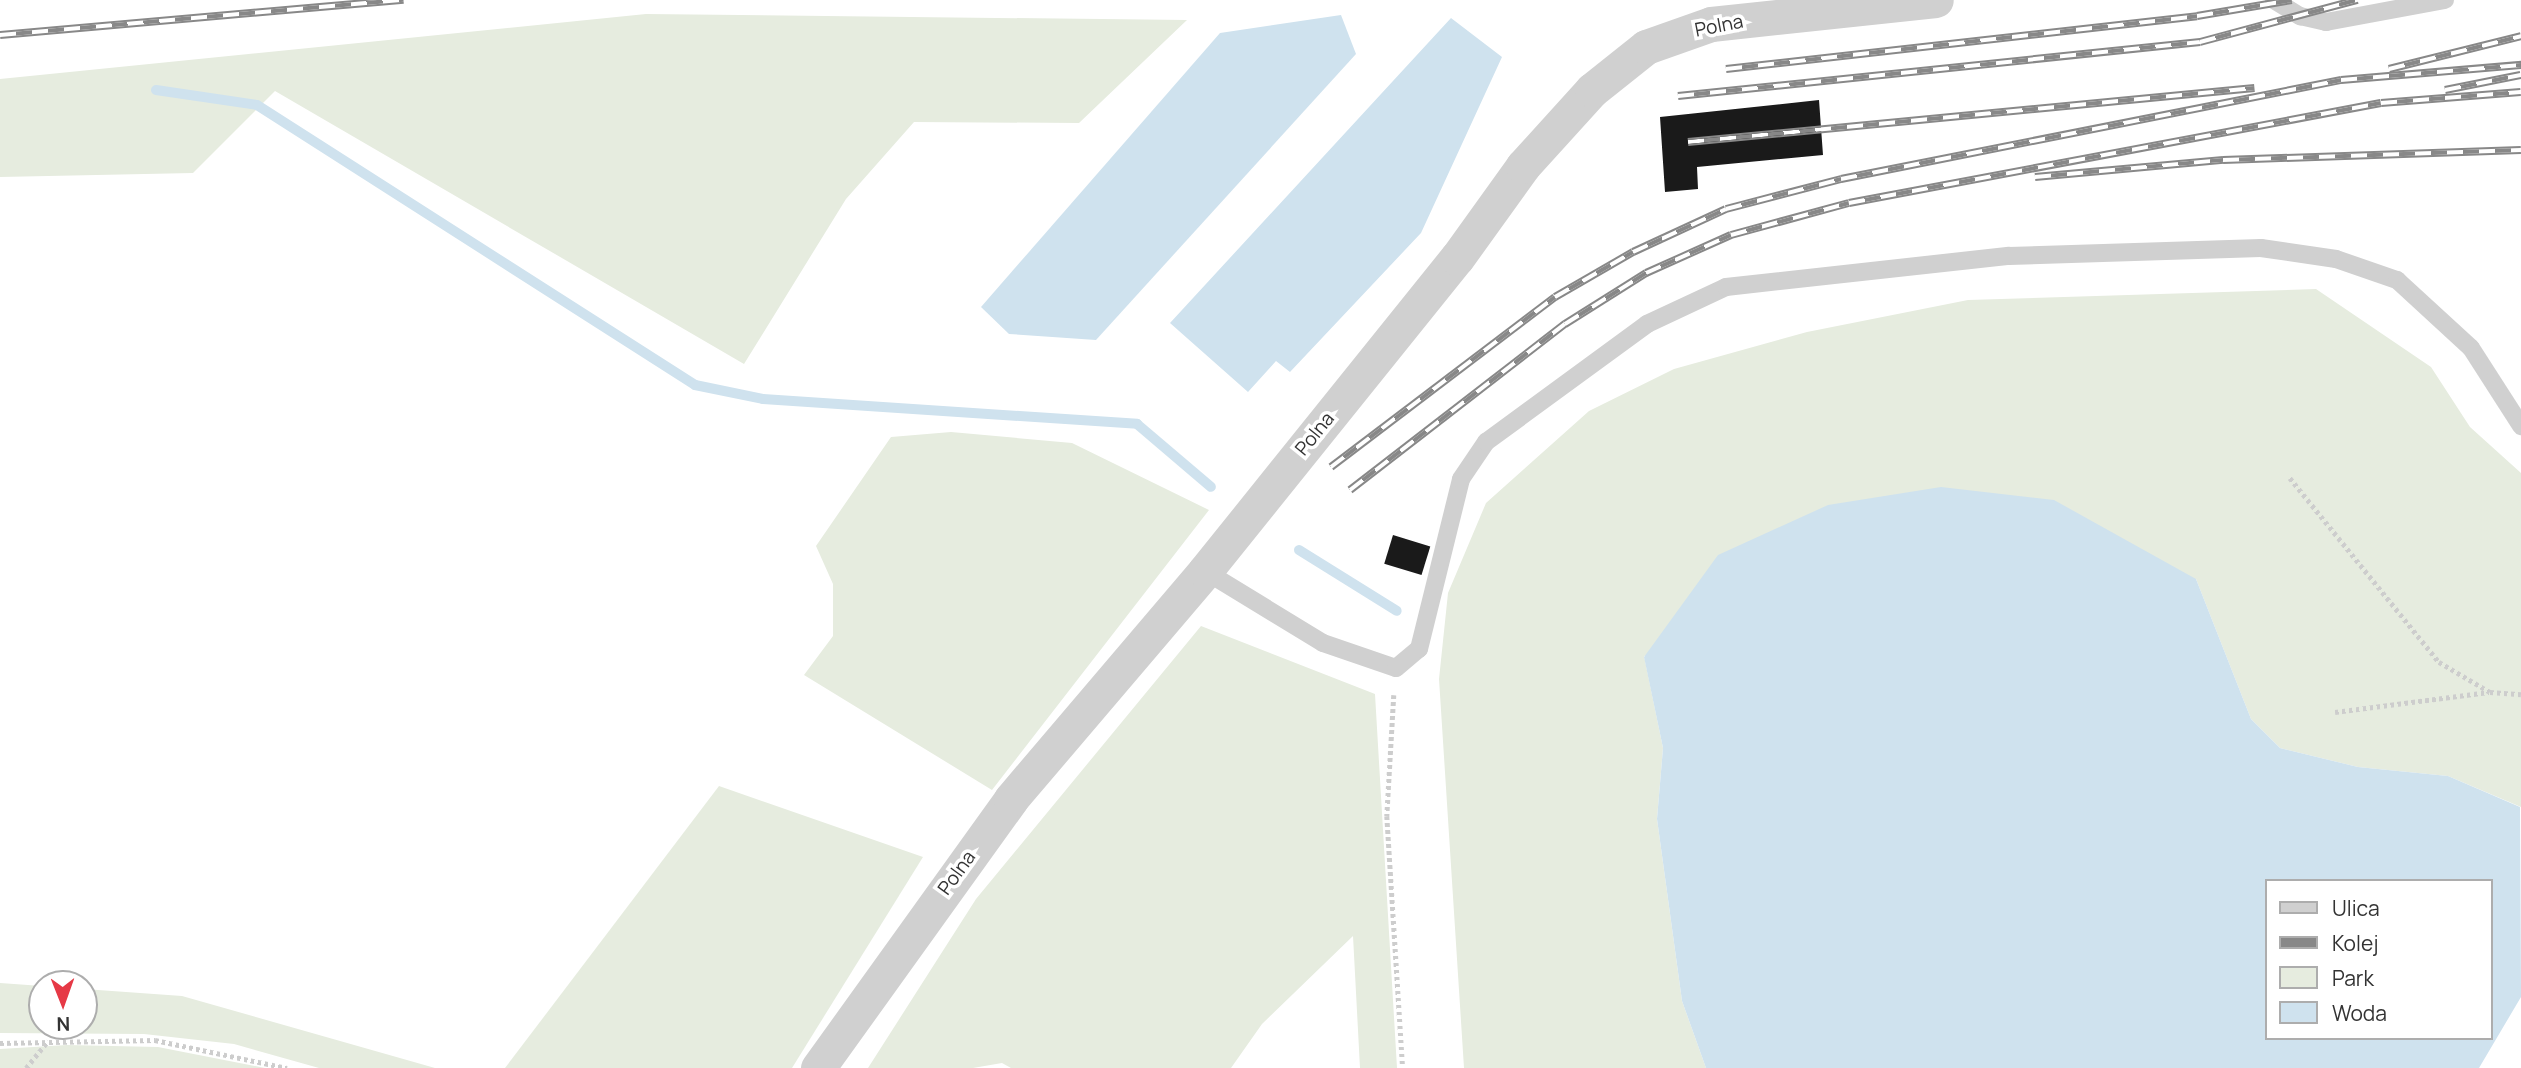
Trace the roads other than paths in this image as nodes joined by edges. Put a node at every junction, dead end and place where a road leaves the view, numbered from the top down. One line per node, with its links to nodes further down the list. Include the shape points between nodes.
1 (1936, 0): 5 (street, Polna, via 1711,24 1646,47 1592,90 1523,166 1457,258)
2 (2274, 0): 3 (lane, via 2300,16 2326,22)
3 (2445, 0)
4 (2521, 426): 5 (lane, via 2471,348 2397,280 2336,259 2261,248 2009,256 1726,287 1647,324 1486,442 1461,479 1419,649 1396,668 1323,643)
5 (1205, 571): 6 (street, Polna, via 1011,799)
6 (818, 1068)

